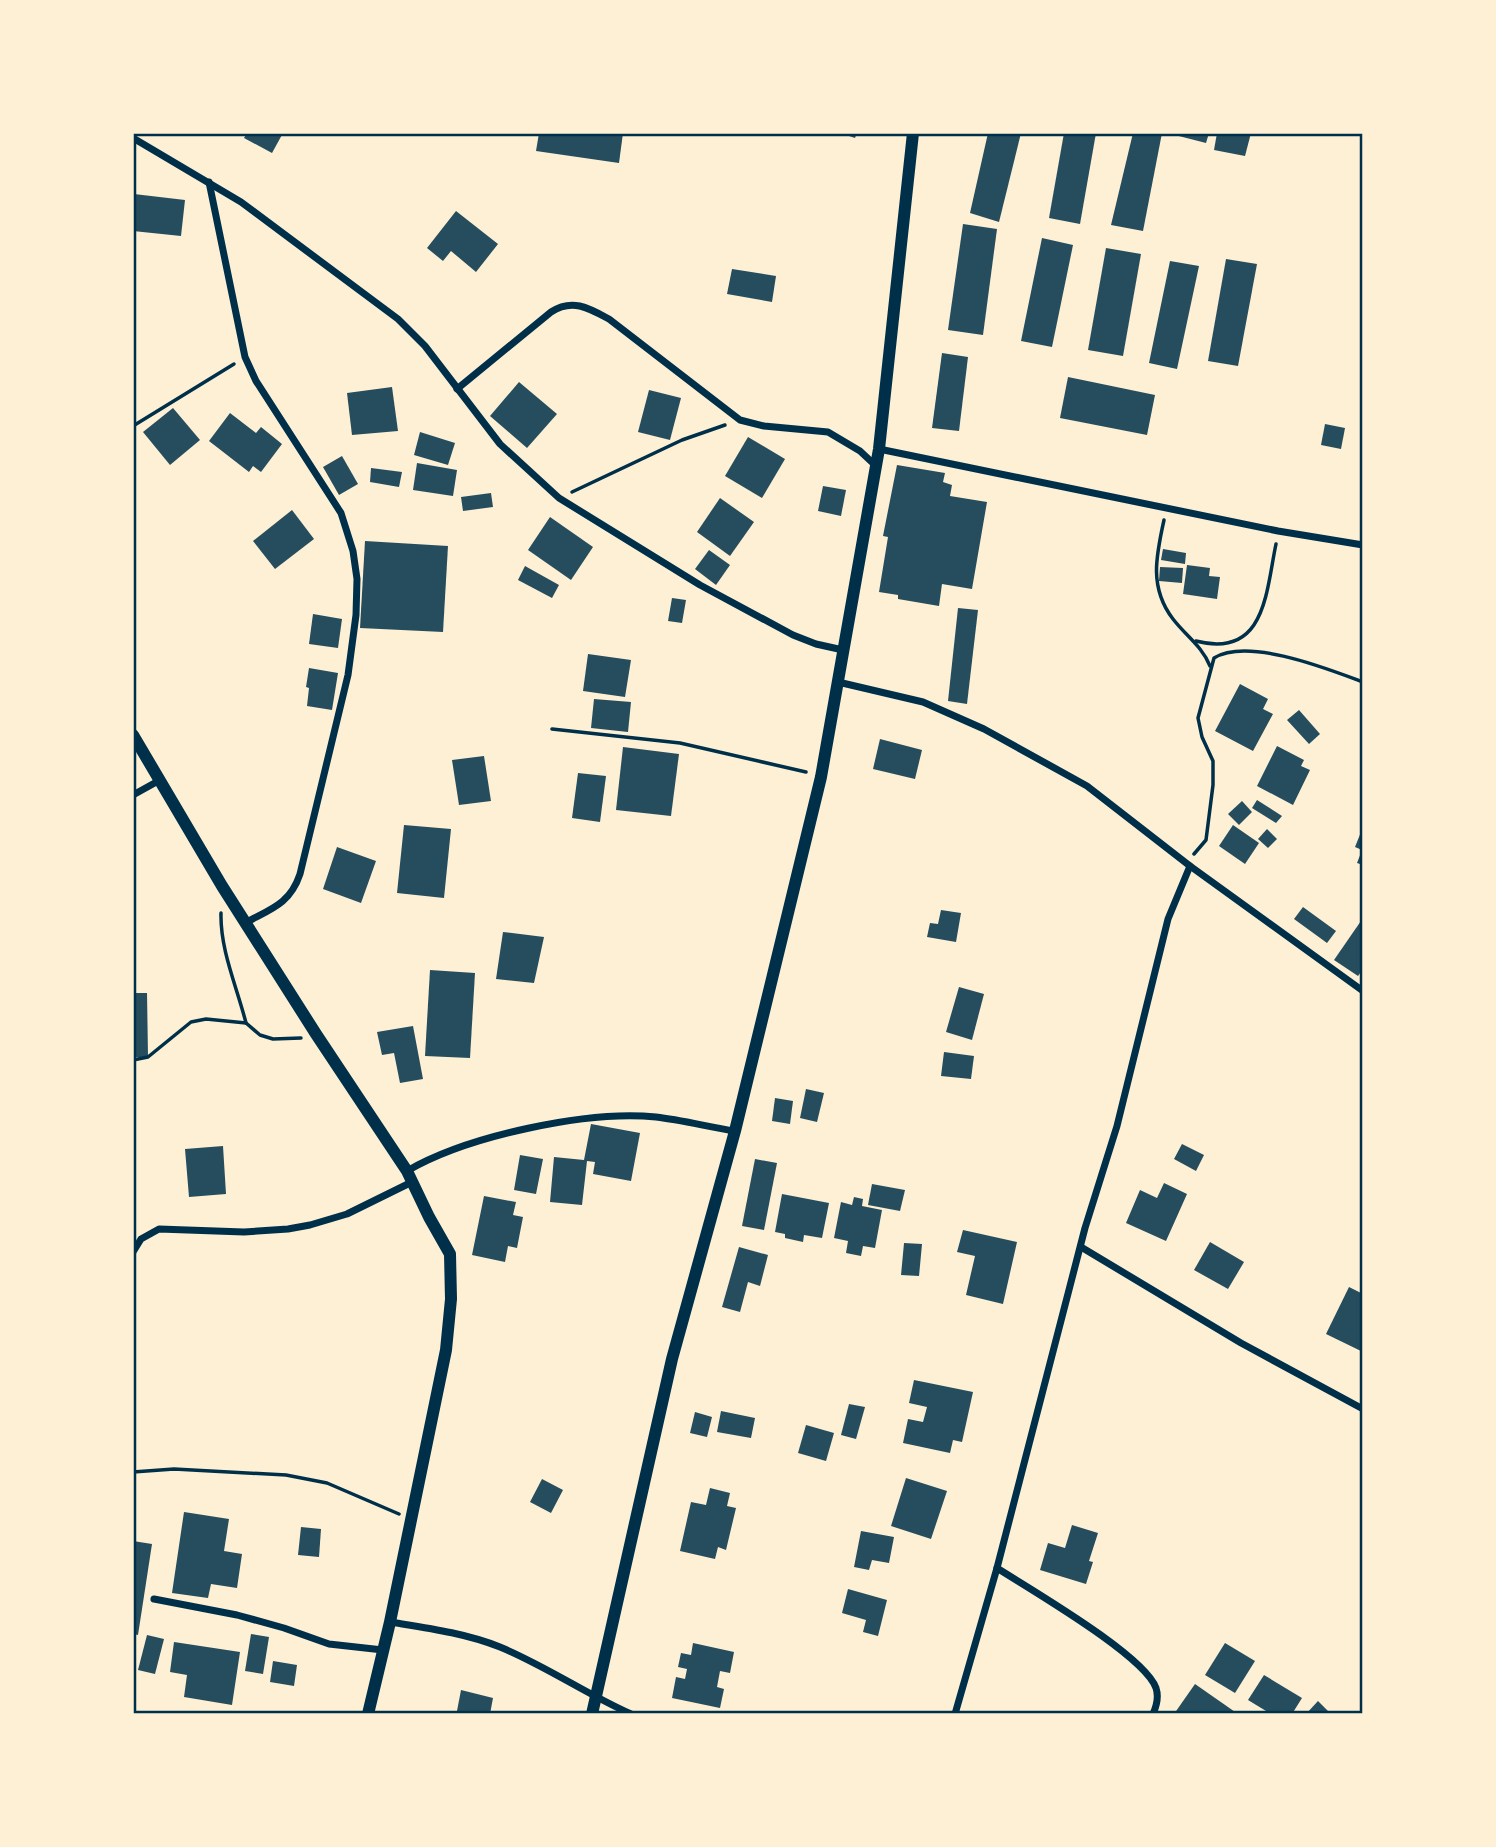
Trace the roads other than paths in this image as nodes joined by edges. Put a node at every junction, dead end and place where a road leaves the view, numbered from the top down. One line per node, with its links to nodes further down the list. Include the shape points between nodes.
1 (913, 133): 5 (street)
2 (133, 138): 3 (street)
3 (209, 182): 4 (street, via 398,319); 14 (street, via 245,358 341,513 357,579 348,675 300,874 284,902)
4 (457, 389): 6 (street, via 559,306 571,304 609,319 740,420 828,432); 8 (street, via 500,444 559,498 700,585 793,635)
5 (879, 449): 6 (street); 7 (street)
6 (877, 467): 8 (street)
7 (1363, 545)
8 (844, 650): 9 (street)
9 (838, 682): 13 (street, via 923,702 984,729 1087,786); 16 (street, via 821,776)
10 (133, 735): 11 (street)
11 (160, 780): 12 (street); 14 (street)
12 (133, 795)
13 (1187, 864): 15 (street); 18 (street, via 1168,919 1117,1126)
14 (245, 923): 17 (street)
15 (1363, 991)
16 (735, 1131): 17 (street, via 654,1117 605,1117 477,1141 428,1159); 25 (street, via 673,1359)
17 (410, 1177): 19 (street, via 347,1214 310,1225 244,1232 159,1229 141,1239); 23 (street, via 450,1254 451,1299 446,1350)
18 (1081, 1247): 20 (street, via 1241,1343); 21 (street)
19 (133, 1252)
20 (1363, 1409)
21 (997, 1568): 29 (street); 30 (street, via 1128,1654 1155,1686 1158,1696)
22 (154, 1599): 24 (street, via 237,1615 329,1644)
23 (390, 1622): 24 (street); 25 (street, via 466,1635 500,1647)
24 (383, 1650): 26 (street)
25 (596, 1698): 27 (street); 28 (street)
26 (368, 1714)
27 (592, 1714)
28 (631, 1714)
29 (955, 1714)
30 (1153, 1714)

